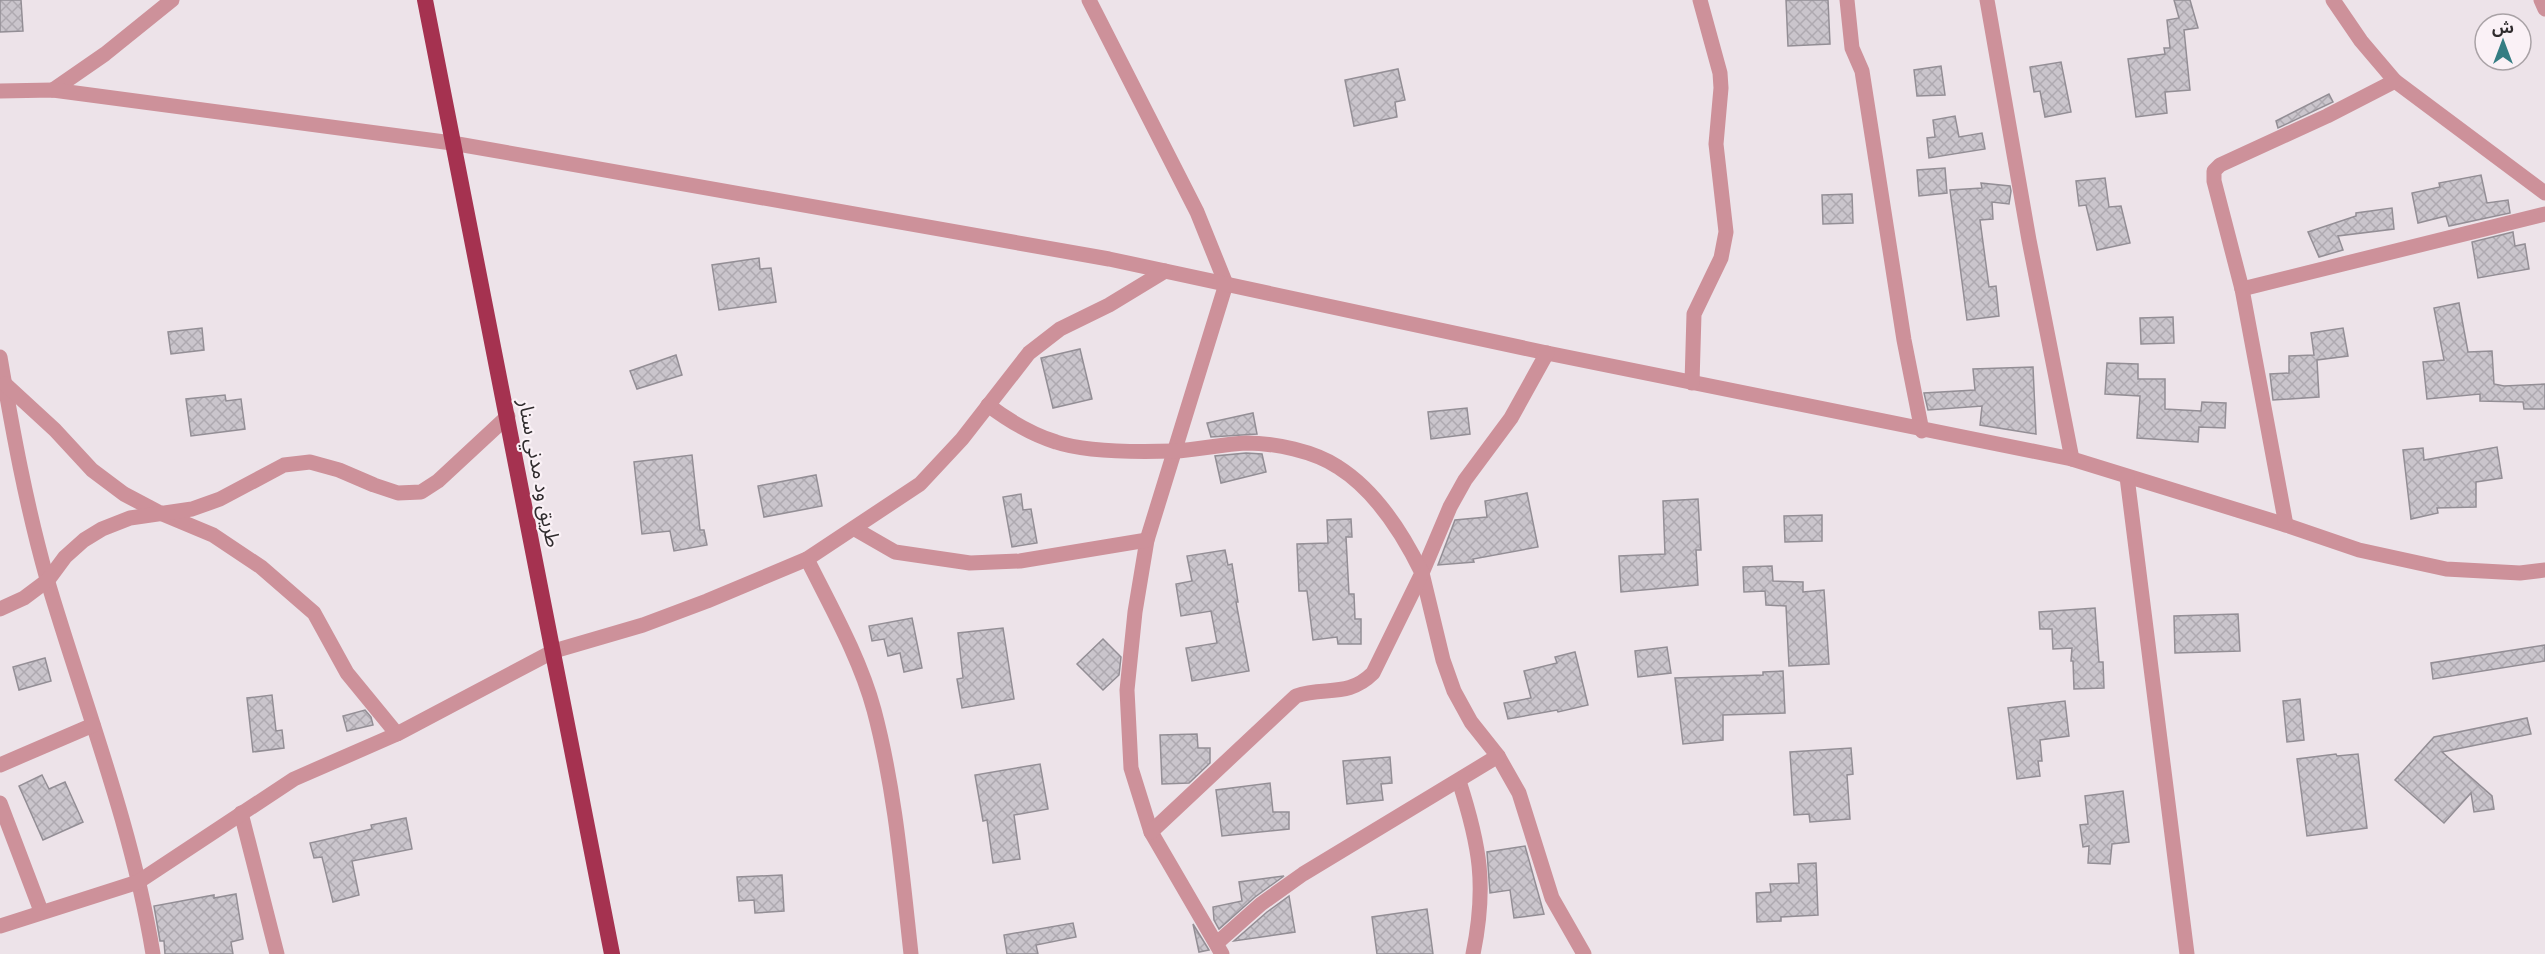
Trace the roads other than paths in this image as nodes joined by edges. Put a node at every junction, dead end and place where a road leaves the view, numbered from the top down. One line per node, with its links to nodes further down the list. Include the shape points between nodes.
1 (172, 0): 11 (street)
2 (425, 0): 13 (highway, طريق ود مدني سنار)
3 (1089, 0): 17 (street, via 1193,204)
4 (1700, 0): 21 (street, via 1720,73 1716,144 1726,232 1715,275 1694,314)
5 (1847, 0): 25 (street, via 1852,48 1862,66 1904,340)
6 (1987, 0): 29 (street)
7 (2333, 0): 10 (street)
8 (2541, 0): 9 (street)
9 (2545, 9)
10 (2395, 81): 14 (street); 18 (street, via 2214,171)
11 (53, 90): 12 (street); 13 (street)
12 (0, 91)
13 (452, 143): 16 (street, via 887,218); 24 (highway, طريق ود مدني سنار)
14 (2545, 193)
15 (2545, 214): 18 (street)
16 (1165, 271): 17 (street); 23 (street, via 1060,329 1029,353)
17 (1226, 284): 19 (street); 27 (street)
18 (2242, 289): 32 (street)
19 (1547, 353): 21 (street); 37 (street, via 1511,418 1465,480)
20 (0, 357): 22 (street)
21 (1692, 383): 25 (street)
22 (5, 384): 26 (street); 31 (street, via 92,470 124,494)
23 (988, 405): 27 (street, via 1011,423 1058,443 1097,449); 33 (street, via 920,484)
24 (508, 416): 31 (street, via 421,492 398,493 310,462 284,465 220,499 192,509); 40 (highway, طريق ود مدني سنار)
25 (1922, 431): 29 (street)
26 (15, 448): 28 (street); 38 (street)
27 (1175, 451): 34 (street); 37 (street, via 1247,443 1305,453 1338,466 1366,489)
28 (0, 453)
29 (2072, 459): 30 (street)
30 (2127, 477): 32 (street); 62 (street)
31 (158, 512): 38 (street, via 130,518 84,540); 42 (street, via 222,542 261,567 314,614 347,673)
32 (2286, 525): 36 (street, via 2359,550 2446,569 2520,573)
33 (855, 529): 34 (street, via 895,552 970,564 1020,561); 35 (street)
34 (1148, 540): 48 (street, via 1126,690 1131,768)
35 (807, 559): 40 (street, via 653,621); 59 (street, via 873,708 895,814)
36 (2545, 570)
37 (1422, 573): 43 (street, via 1454,691 1471,722); 48 (street, via 1373,673 1362,684 1296,696)
38 (48, 580): 39 (street); 41 (street)
39 (0, 609)
40 (554, 651): 42 (street); 52 (highway, طريق ود مدني سنار)
41 (93, 725): 44 (street); 49 (street)
42 (397, 734): 47 (street, via 294,779)
43 (1498, 756): 45 (street); 61 (street, via 1519,793 1552,898)
44 (0, 765)
45 (1459, 781): 54 (street, via 1303,874 1261,904); 60 (street, via 1480,861 1482,897)
46 (0, 803): 50 (street)
47 (241, 813): 49 (street); 56 (street)
48 (1151, 832): 54 (street)
49 (138, 882): 50 (street); 53 (street)
50 (41, 911): 51 (street)
51 (0, 926)
52 (607, 926): 57 (street); 58 (highway, طريق ود مدني سنار)
53 (152, 948): 55 (street)
54 (1219, 948)
55 (138, 954)
56 (276, 954)
57 (603, 954)
58 (612, 954)
59 (911, 954)
60 (1473, 954)
61 (1584, 954)
62 (2187, 954)

